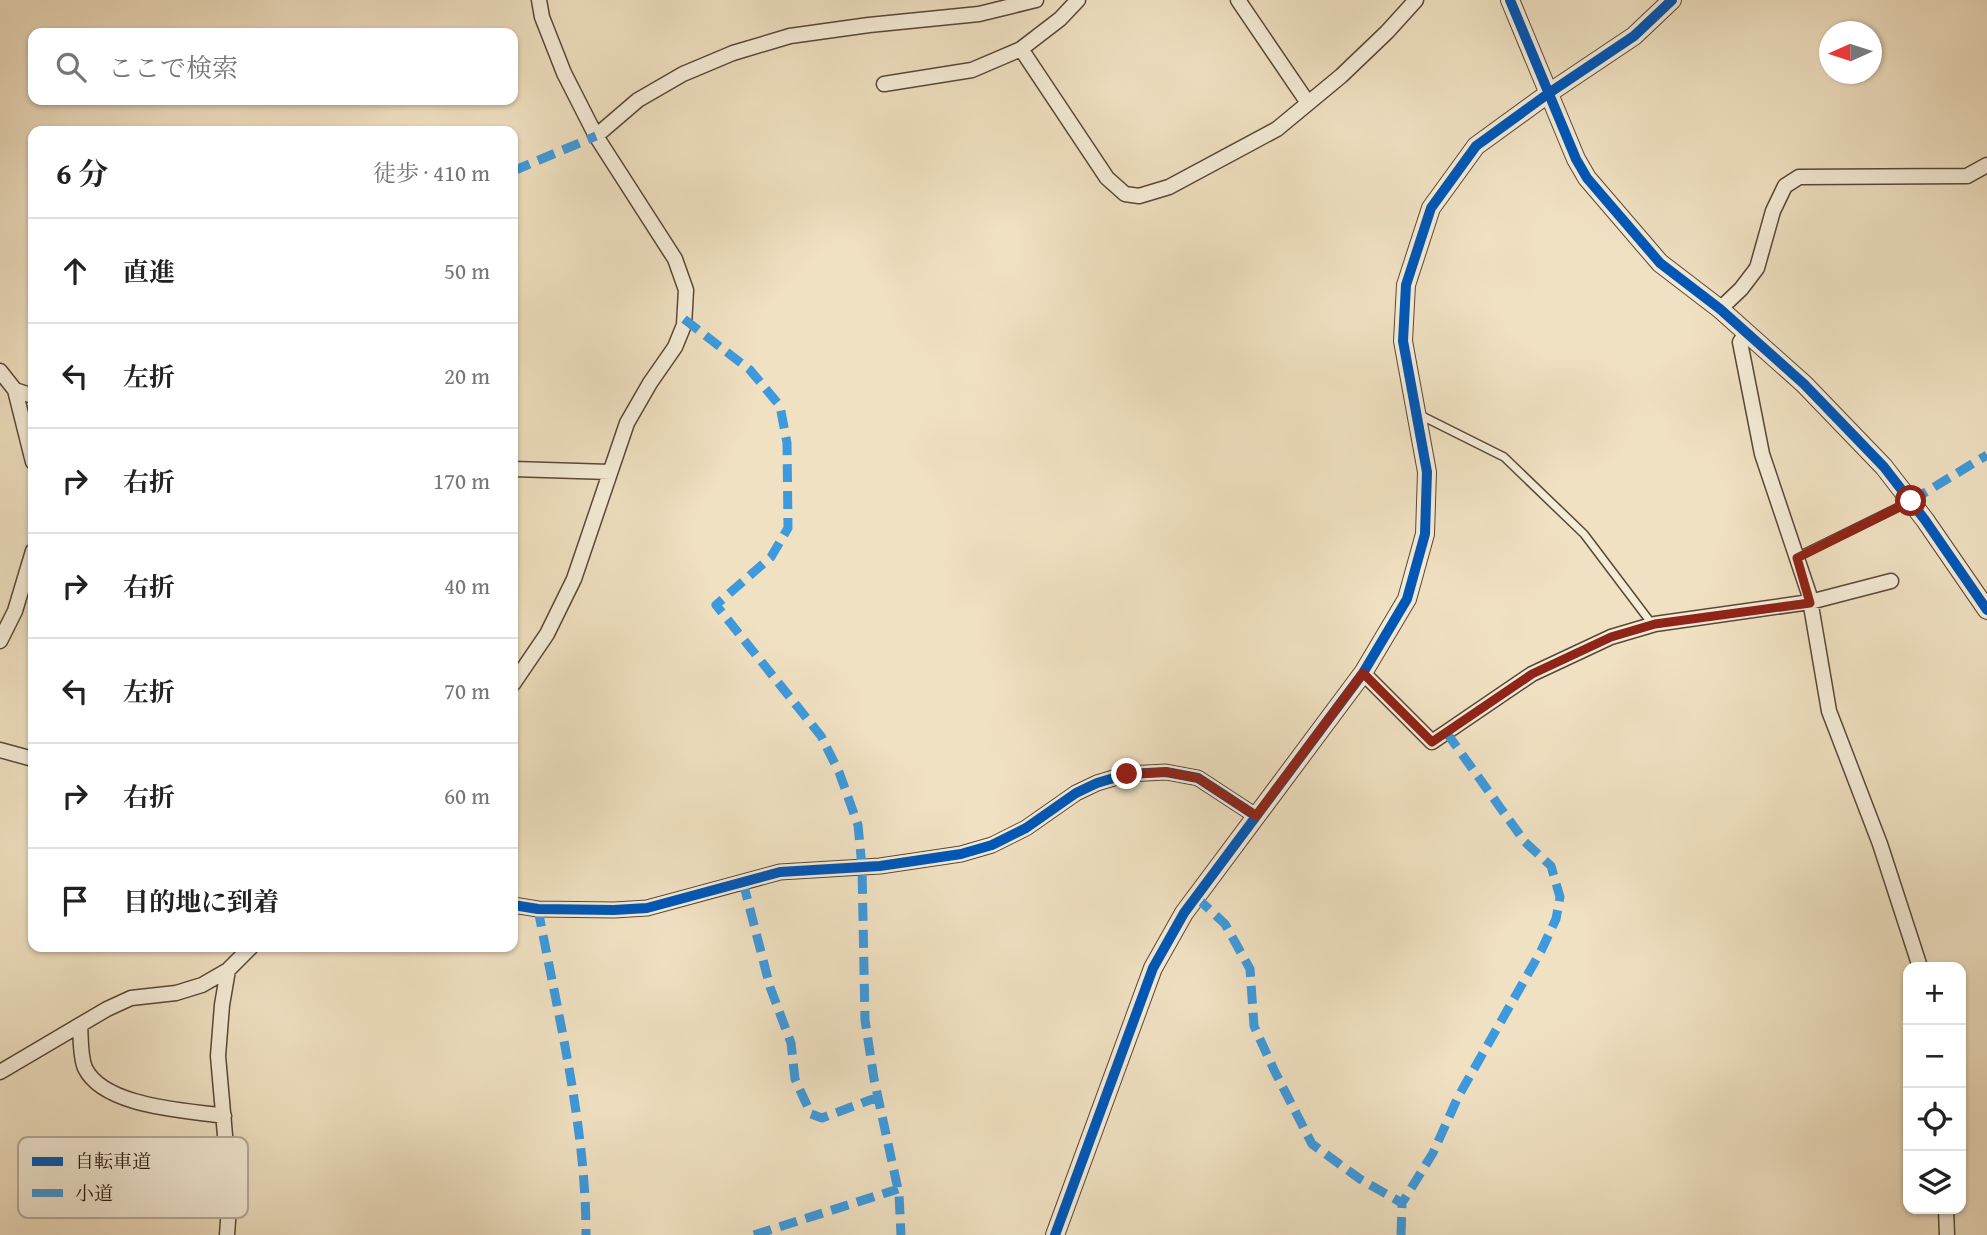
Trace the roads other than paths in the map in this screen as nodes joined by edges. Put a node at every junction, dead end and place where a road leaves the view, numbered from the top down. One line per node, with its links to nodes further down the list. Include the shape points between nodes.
1 (538, 0): 12 (street, via 564,73)
2 (1036, 0): 12 (street, via 979,14 790,36 733,53 638,100)
3 (1078, 0): 8 (street)
4 (1238, 0): 11 (street)
5 (1416, 0): 11 (street)
6 (1510, 0): 10 (street)
7 (1672, 0): 10 (street, via 1634,36)
8 (1021, 49): 9 (street, via 972,69); 11 (street, via 1107,178 1125,194 1139,196 1169,187 1277,129)
9 (884, 84)
10 (1549, 93): 14 (street, via 1587,178 1660,263); 18 (street, via 1476,146 1431,208 1406,285 1404,341)
11 (1308, 103)
12 (596, 136): 21 (street, via 675,260 686,290 684,325 676,347 627,424)
13 (1987, 165): 14 (street, via 1967,176 1799,177 1785,186 1773,211 1757,268)
14 (1720, 309): 15 (street)
15 (1746, 334): 22 (street, via 1841,421); 23 (street, via 1740,342 1762,454)
16 (6, 381): 17 (street); 19 (street)
17 (28, 393)
18 (1415, 413): 28 (lane, via 1504,457 1584,534); 30 (street, via 1427,472 1425,534 1407,599)
19 (28, 448)
20 (518, 469): 21 (street)
21 (610, 472): 31 (street, via 574,579 547,634)
22 (1911, 501): 23 (lane); 27 (street)
23 (1797, 558): 26 (street)
24 (28, 568): 29 (street)
25 (1891, 581): 26 (street)
26 (1810, 603): 28 (street); 37 (street, via 1829,711)
27 (1987, 610)
28 (1653, 625): 30 (street, via 1611,637 1532,674 1432,742)
29 (0, 641)
30 (1363, 673): 34 (street)
31 (518, 677)
32 (0, 750): 33 (street)
33 (28, 755)
34 (1256, 816): 35 (street, via 1198,778 1166,772 1127,774 1076,793 1026,828 961,855 780,872 647,908); 44 (street, via 1185,913 1153,968)
35 (518, 906)
36 (246, 952): 38 (street)
37 (1918, 962)
38 (228, 970): 39 (street, via 176,993 131,998); 41 (street, via 218,1056)
39 (80, 1025): 40 (street); 41 (street, via 84,1065 92,1079 114,1095)
40 (0, 1072)
41 (224, 1116): 42 (street)
42 (226, 1137)
43 (1947, 1214): 45 (street)
44 (1055, 1235)
45 (1947, 1235)

